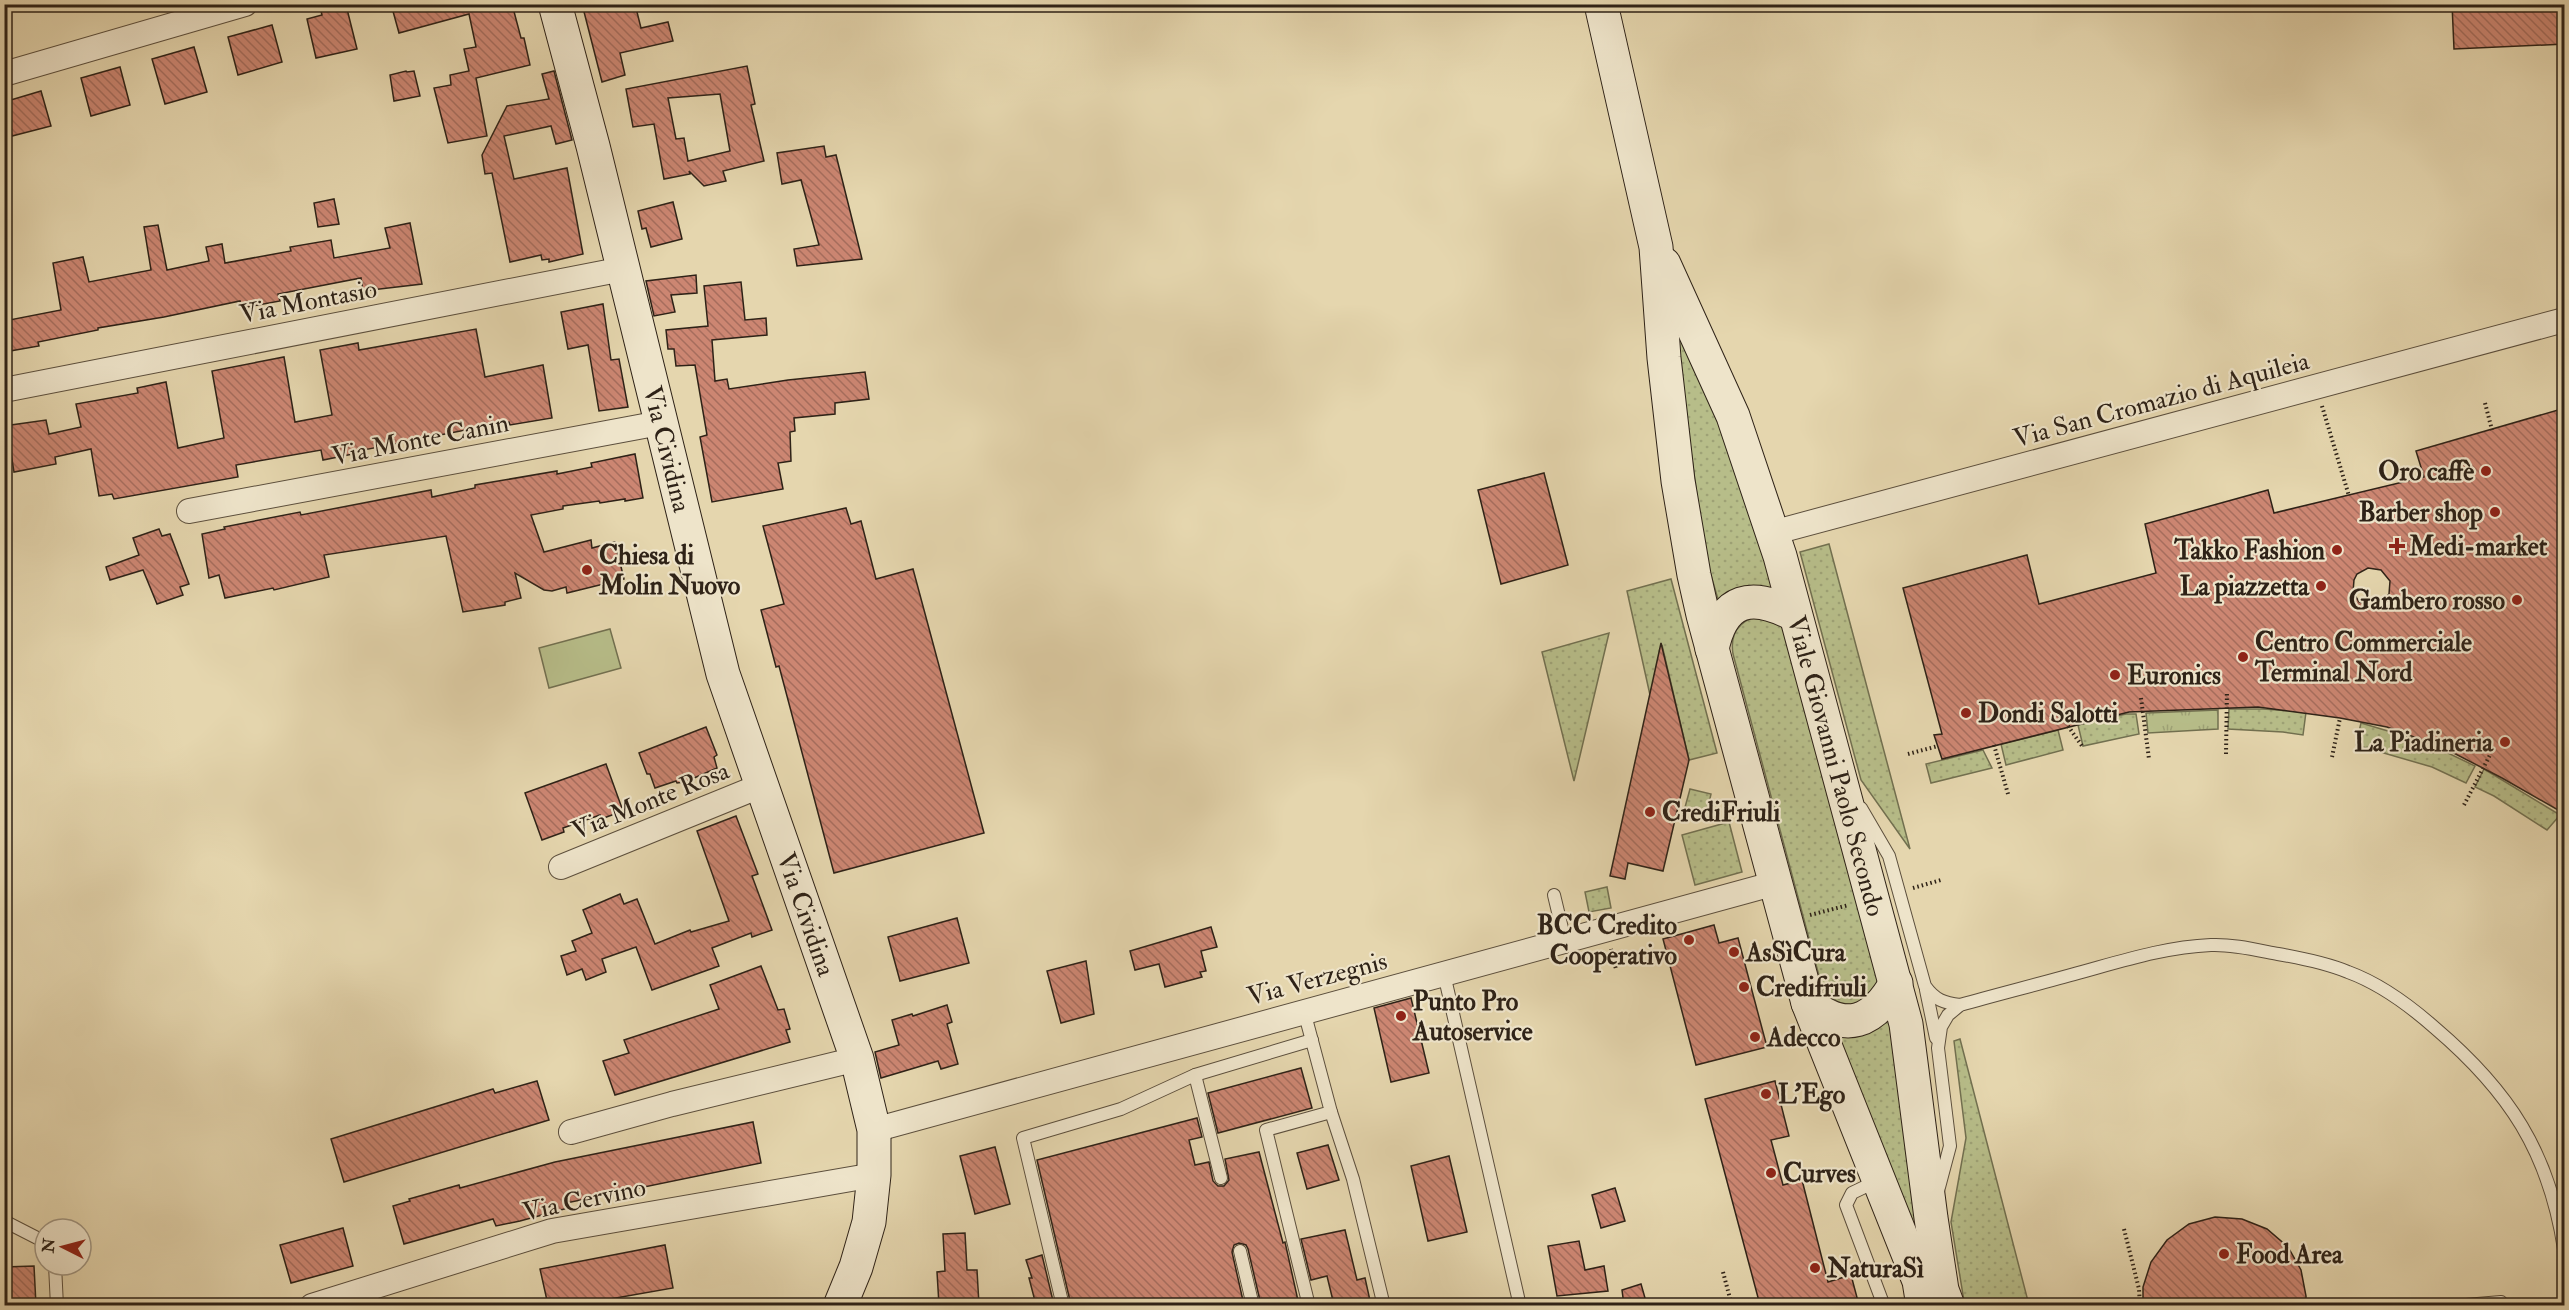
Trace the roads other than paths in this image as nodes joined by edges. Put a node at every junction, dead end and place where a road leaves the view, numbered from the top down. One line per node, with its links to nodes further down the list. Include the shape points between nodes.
1 (245, 4): 4 (street)
2 (555, 4): 6 (main road, Via Cividina)
3 (1601, 4): 5 (main road, Viale Giovanni Paolo Secondo)
4 (4, 74)
5 (1656, 247): 11 (main road, Viale Giovanni Paolo Secondo, via 1732,416); 13 (main road, Viale Giovanni Paolo Secondo, via 1678,481)
6 (623, 268): 8 (street, Via Montasio); 9 (main road, Via Cividina)
7 (2565, 320): 11 (street, Via San Cromazio di Aquileia)
8 (4, 390)
9 (660, 423): 10 (street, Via Monte Canin); 14 (main road, Via Cividina, via 723,674)
10 (189, 511)
11 (1772, 533): 12 (main road, Viale Giovanni Paolo Secondo)
12 (1795, 615): 13 (main road, via 1766,602 1740,604 1724,616); 20 (main road, Viale Giovanni Paolo Secondo, via 1834,763)
13 (1712, 649): 16 (main road, Viale Giovanni Paolo Secondo)
14 (760, 786): 15 (street, Via Monte Rosa); 26 (main road, Via Cividina)
15 (561, 867)
16 (1776, 883): 18 (street, Via Verzegnis); 21 (main road, Viale Giovanni Paolo Secondo)
17 (1554, 895): 18 (lane)
18 (1565, 941): 19 (street, Via Verzegnis)
19 (1444, 974): 23 (street, Via Verzegnis); 47 (lane)
20 (1911, 984): 21 (main road, via 1875,1013 1854,1021 1824,1016); 22 (lane, via 1939,1000); 25 (lane); 34 (main road, Viale Giovanni Paolo Secondo, via 1906,1024)
21 (1808, 1002): 33 (main road, Viale Giovanni Paolo Secondo)
22 (1960, 1005): 25 (lane, via 1941,1027); 37 (lane, via 2129,958 2213,945 2292,956 2349,972 2390,992 2422,1017 2497,1089 2522,1125 2541,1164 2558,1210)
23 (1304, 1011): 24 (lane); 29 (street, Via Verzegnis)
24 (1312, 1040): 27 (lane); 28 (lane)
25 (1938, 1048): 34 (lane, via 1950,1146)
26 (856, 1059): 29 (main road, Via Cividina); 30 (street)
27 (1194, 1075): 32 (lane); 43 (lane, via 1121,1109 1023,1138)
28 (1331, 1112): 45 (lane, via 1266,1130); 46 (lane, via 1353,1179)
29 (874, 1130): 31 (main road, Via Cividina)
30 (571, 1132)
31 (874, 1175): 41 (street, Via Cervino, via 552,1231); 42 (main road, Via Cividina, via 869,1222)
32 (1221, 1178)
33 (1878, 1181): 48 (lane, via 1852,1193 1846,1205); 49 (main road, Viale Giovanni Paolo Secondo, via 1919,1281)
34 (1931, 1218): 50 (main road, Viale Giovanni Paolo Secondo, via 1942,1290)
35 (4, 1221): 36 (lane)
36 (33, 1236)
37 (2565, 1249)
38 (1240, 1251): 44 (lane)
39 (56, 1277): 40 (lane)
40 (57, 1305)
41 (312, 1305)
42 (840, 1305)
43 (1063, 1305)
44 (1253, 1305)
45 (1309, 1305)
46 (1384, 1305)
47 (1520, 1305)
48 (1884, 1305)
49 (1923, 1305)
50 (1948, 1305)
51 (2454, 1305): 52 (lane)
52 (2503, 1305)

